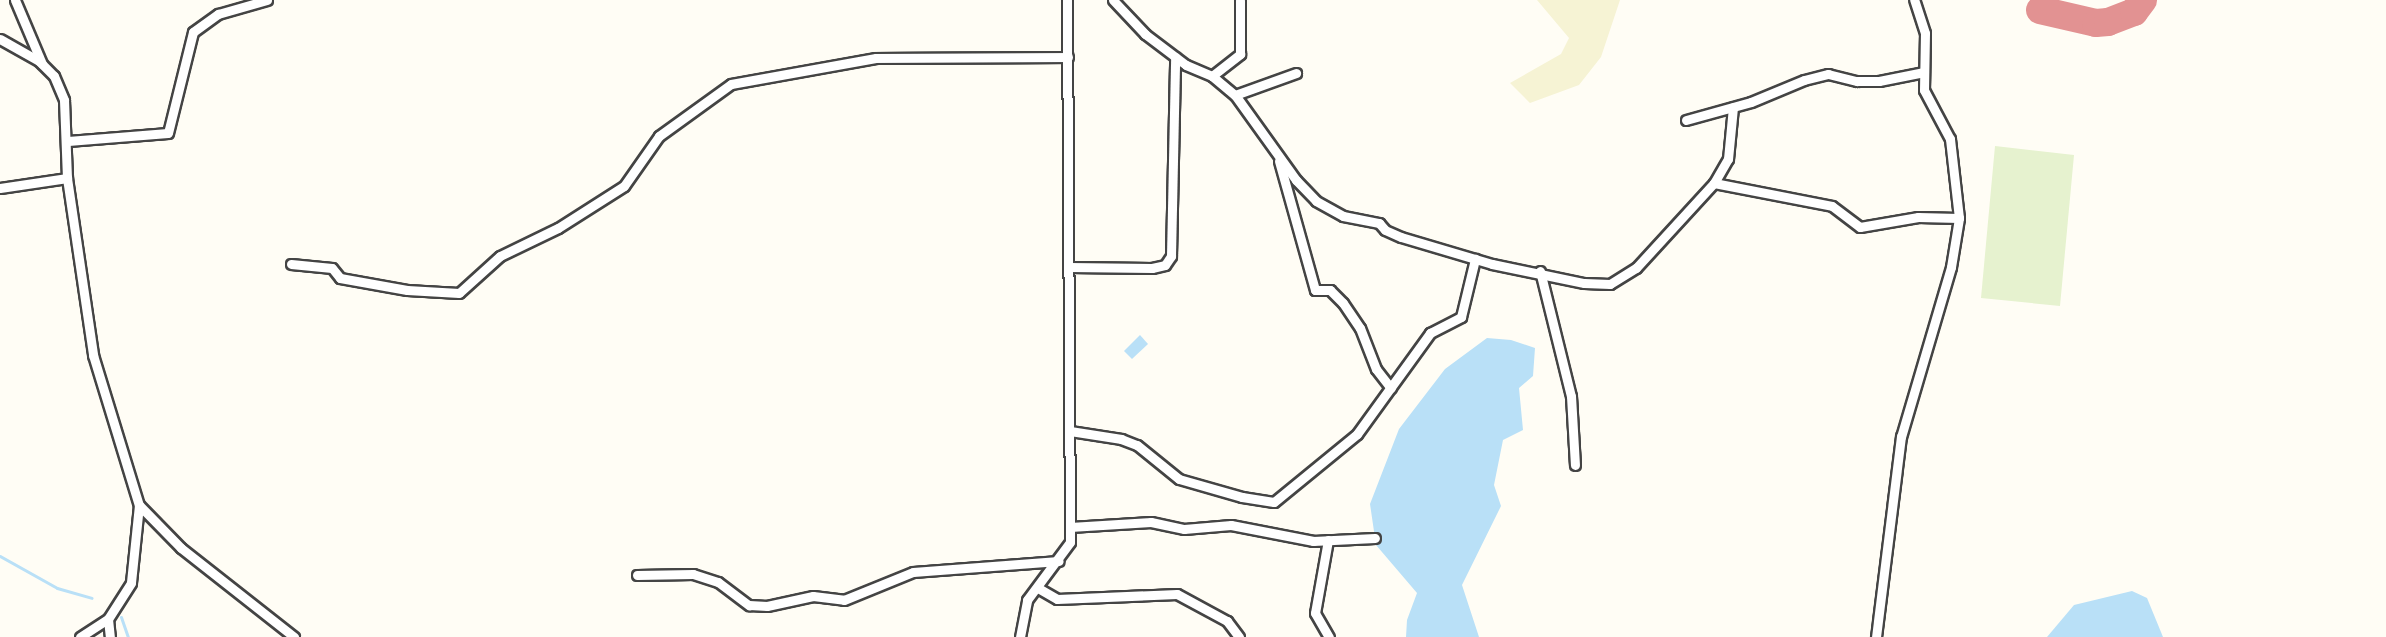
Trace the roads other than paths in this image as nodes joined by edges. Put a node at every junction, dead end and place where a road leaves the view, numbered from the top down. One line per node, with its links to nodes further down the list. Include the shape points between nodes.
1 (15, 0): 10 (street)
2 (267, 0): 17 (street, via 218,14 193,32 168,133)
3 (1067, 0): 8 (street)
4 (1113, 0): 9 (street, via 1144,34)
5 (1240, 0): 13 (street, via 1240,54)
6 (1914, 0): 11 (street, via 1925,33)
7 (0, 39): 10 (street)
8 (1068, 57): 24 (street, via 876,58 730,84 659,136 624,186 558,228 500,256 459,293 407,290 340,278 332,268); 25 (street)
9 (1175, 57): 13 (street); 25 (street, via 1171,256 1165,265 1152,268)
10 (42, 64): 17 (street, via 54,76 64,100)
11 (1924, 72): 15 (street, via 1857,81 1828,74); 22 (street, via 1924,90 1953,154)
12 (1296, 73): 14 (street)
13 (1212, 76): 14 (street)
14 (1235, 95): 18 (street)
15 (1733, 107): 16 (street); 20 (street, via 1728,159)
16 (1686, 120)
17 (68, 141): 19 (street)
18 (1276, 153): 23 (street, via 1296,180 1325,206 1343,216 1379,223 1401,237); 27 (street, via 1315,290 1330,290 1343,303 1360,328 1376,369)
19 (67, 178): 21 (street); 30 (street, via 93,355)
20 (1714, 183): 22 (street, via 1832,206 1860,227 1918,217); 26 (street, via 1656,250 1610,284 1584,283)
21 (0, 188)
22 (1959, 218): 44 (street, via 1951,267 1901,437)
23 (1474, 258): 26 (street); 27 (street, via 1461,317 1431,333)
24 (291, 264)
25 (1068, 267): 28 (street)
26 (1540, 271): 29 (street, via 1570,396)
27 (1391, 388): 28 (street, via 1357,434 1274,502 1242,498 1179,479 1137,445)
28 (1070, 431): 31 (street)
29 (1575, 465)
30 (139, 505): 37 (street, via 131,583); 40 (street, via 181,548)
31 (1070, 526): 33 (street, via 1151,522 1184,529 1231,525 1313,541); 34 (street, via 1070,542)
32 (1375, 538): 33 (street)
33 (1329, 540): 43 (street, via 1315,613)
34 (1059, 561): 35 (street, via 913,572 844,600 813,596 767,606 749,606 718,582 693,574); 36 (street)
35 (638, 575)
36 (1038, 588): 41 (street, via 1022,617); 42 (street, via 1057,599 1177,594 1227,621)
37 (108, 619): 38 (street); 39 (street)
38 (80, 637)
39 (110, 637)
40 (294, 637)
41 (1020, 637)
42 (1239, 637)
43 (1329, 637)
44 (1876, 637)

